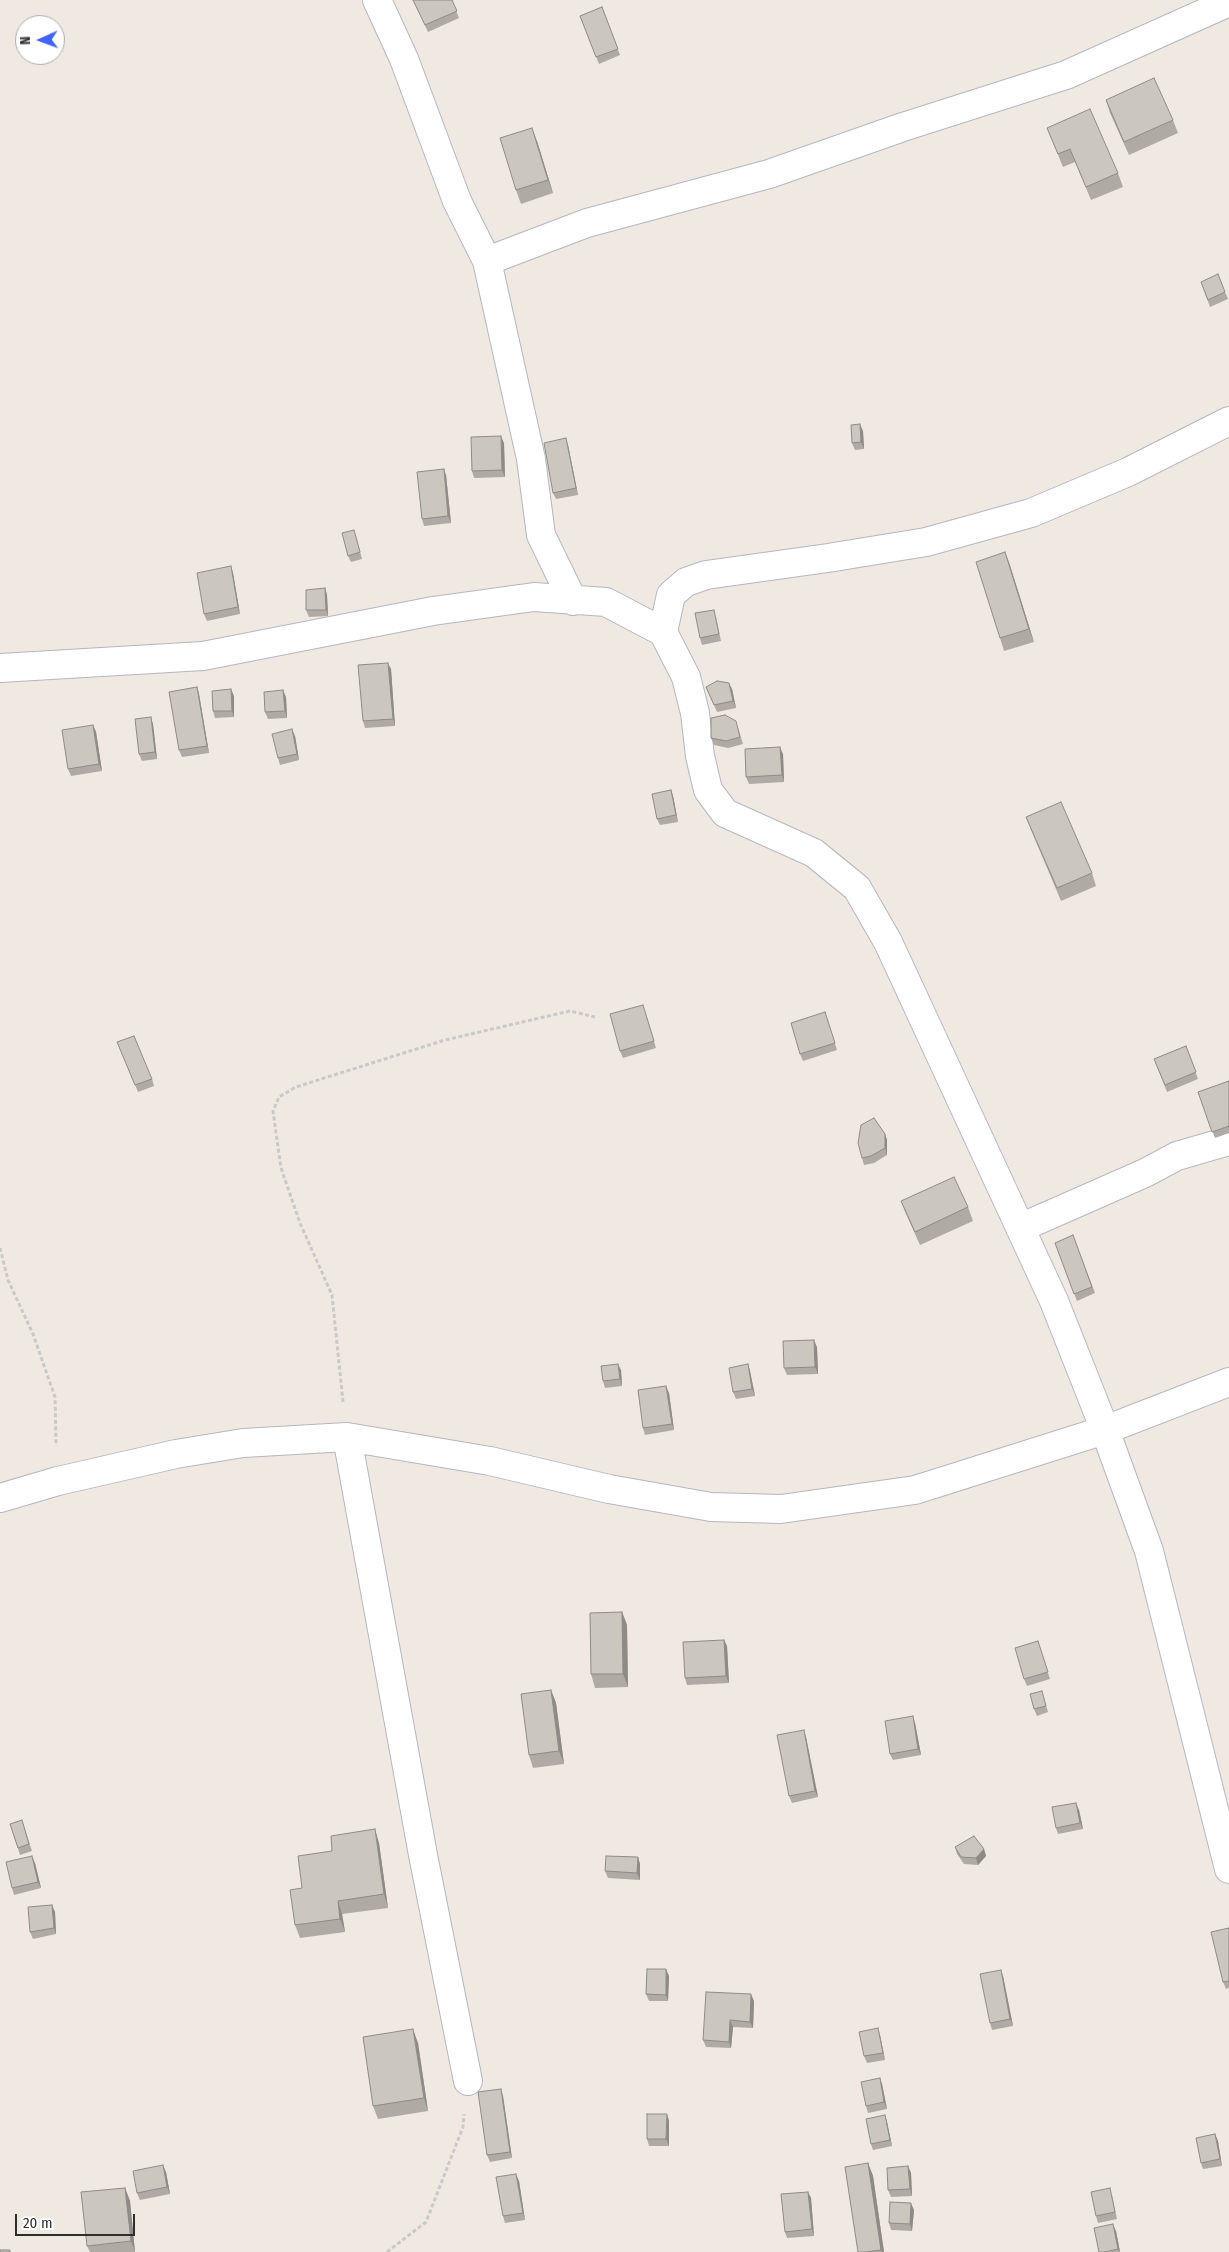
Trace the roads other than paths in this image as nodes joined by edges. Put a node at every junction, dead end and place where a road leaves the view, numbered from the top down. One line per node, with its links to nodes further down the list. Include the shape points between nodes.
1 (377, 0): 3 (street, via 404,59 457,201)
2 (1229, 2): 3 (street, via 1066,75 769,174 587,223)
3 (487, 261): 5 (street, via 531,458 541,535)
4 (1229, 421): 6 (street, via 1128,472 1031,513 926,542 706,575 686,582 672,595)
5 (573, 600): 6 (street, via 606,602); 7 (street, via 534,597 433,611 203,656)
6 (663, 632): 9 (street, via 686,677 708,790 725,813 814,853 858,888 888,942)
7 (0, 668)
8 (1229, 1141): 9 (street, via 1177,1156)
9 (1020, 1228): 11 (street, via 1054,1302)
10 (1229, 1382): 11 (street)
11 (1105, 1430): 12 (street, via 915,1490 781,1509 711,1508 609,1489 490,1461); 14 (street, via 1149,1551)
12 (347, 1437): 13 (street, via 243,1444 176,1454); 15 (street)
13 (0, 1498)
14 (1229, 1869)
15 (468, 2082)

